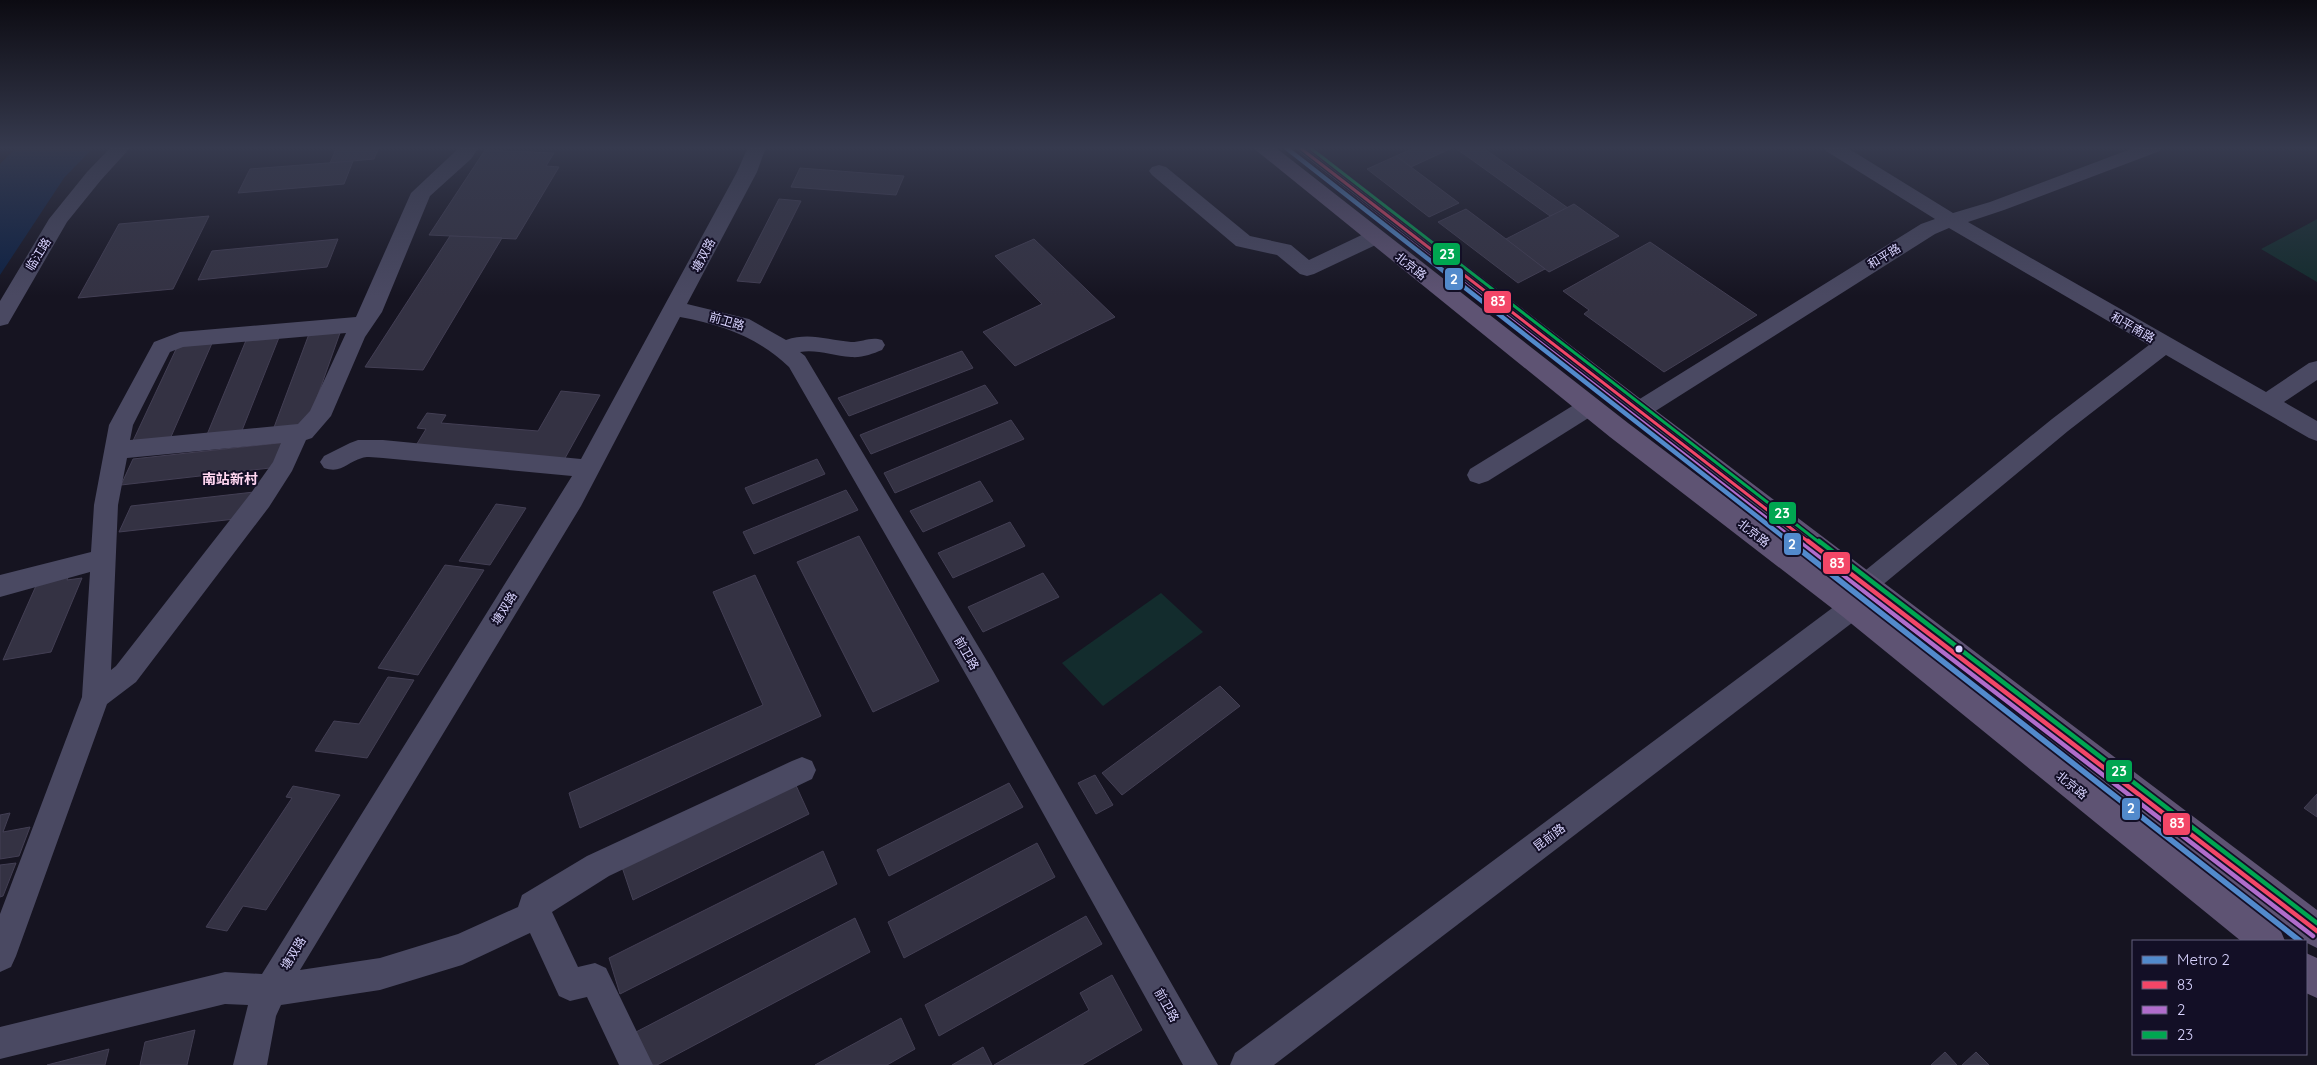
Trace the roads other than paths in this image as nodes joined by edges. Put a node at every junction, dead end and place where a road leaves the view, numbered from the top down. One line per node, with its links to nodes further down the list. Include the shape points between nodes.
1 (77, 197): 12 (street, 临江路, via 59,219)
2 (419, 197): 13 (street, via 371,312)
3 (734, 197): 11 (street, 塘双路)
4 (1190, 197): 10 (street, via 1243,241 1284,250 1301,264)
5 (1324, 197): 10 (main road, 北京路)
6 (1363, 197): 20 (main road, 北京路)
7 (1914, 197): 9 (street, 和平南路)
8 (2021, 197): 9 (street, 和平路)
9 (1950, 219): 15 (street, 和平南路); 20 (street, 和平路, via 1928,229)
10 (1369, 233): 19 (main road, 北京路)
11 (675, 309): 16 (street, 前卫路, via 741,323 774,340); 26 (street, 塘双路)
12 (0, 319)
13 (362, 324): 21 (street, via 319,416); 23 (street, via 180,340 162,346 121,425)
14 (874, 345): 16 (street, via 857,351 812,342)
15 (2164, 345): 18 (street, 和平南路); 30 (street, 昆前路, via 2060,424)
16 (784, 349): 43 (street, 前卫路, via 797,362 978,671)
17 (2317, 370): 18 (street)
18 (2266, 403): 22 (street, 和平南路)
19 (1590, 406): 27 (street); 30 (main road, 北京路)
20 (1638, 411): 30 (main road, 北京路)
21 (300, 432): 23 (street); 24 (street, via 294,463); 31 (street, via 284,465 260,500 126,674)
22 (2317, 432)
23 (116, 450): 28 (street, via 106,505)
24 (298, 462)
25 (332, 462): 26 (street, via 358,449 383,449)
26 (588, 469): 39 (street, 塘双路)
27 (1479, 475)
28 (103, 558): 29 (street); 31 (street)
29 (0, 586)
30 (1858, 597): 34 (main road, 北京路); 35 (main road, 北京路); 44 (street, 昆前路)
31 (96, 697): 36 (street)
32 (802, 770): 33 (street, via 598,866 533,906)
33 (536, 914): 39 (street, via 462,949 380,974); 42 (street, via 570,985 595,979)
34 (2317, 931)
35 (2267, 940)
36 (0, 956)
37 (2307, 972): 38 (main road)
38 (2317, 980)
39 (270, 990): 40 (street, via 226,988); 41 (street, 塘双路, via 260,1016)
40 (0, 1043)
41 (250, 1065)
42 (636, 1065)
43 (1201, 1065)
44 (1247, 1065)

